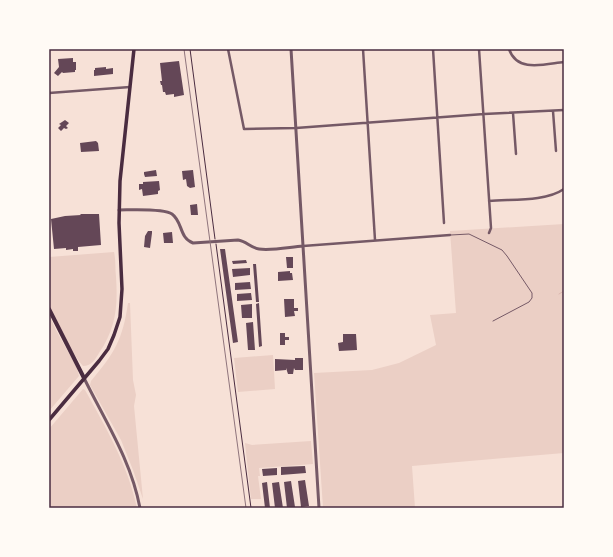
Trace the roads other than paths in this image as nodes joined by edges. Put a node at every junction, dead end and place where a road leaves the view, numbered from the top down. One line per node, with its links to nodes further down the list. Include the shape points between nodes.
1 (134, 49): 9 (main road)
2 (228, 49): 17 (street, via 244,129)
3 (291, 49): 17 (street)
4 (363, 49): 16 (street)
5 (433, 49): 15 (street)
6 (479, 49): 14 (street)
7 (509, 49): 8 (street, via 511,55 525,65)
8 (564, 62)
9 (130, 87): 10 (street); 22 (main road)
10 (49, 93)
11 (564, 110): 12 (street)
12 (553, 111): 13 (street); 18 (street)
13 (513, 113): 14 (street); 19 (street)
14 (484, 114): 15 (street); 21 (street)
15 (438, 117): 16 (street); 23 (street)
16 (368, 123): 17 (street); 26 (street)
17 (296, 128): 27 (street)
18 (556, 151)
19 (516, 154)
20 (564, 189): 21 (street, via 545,197)
21 (489, 201): 24 (street)
22 (119, 210): 27 (street, via 169,213 177,220 184,237 193,243 238,240 254,248 263,249); 30 (main road, via 122,289 120,317 108,349)
23 (444, 223)
24 (490, 233)
25 (450, 235): 26 (street); 29 (lane, via 469,234 502,250 532,293 530,302)
26 (375, 240): 27 (street)
27 (303, 246): 33 (street)
28 (49, 309): 30 (highway)
29 (493, 321)
30 (84, 378): 31 (main road); 32 (street, via 127,462)
31 (49, 420)
32 (140, 508)
33 (319, 508)

